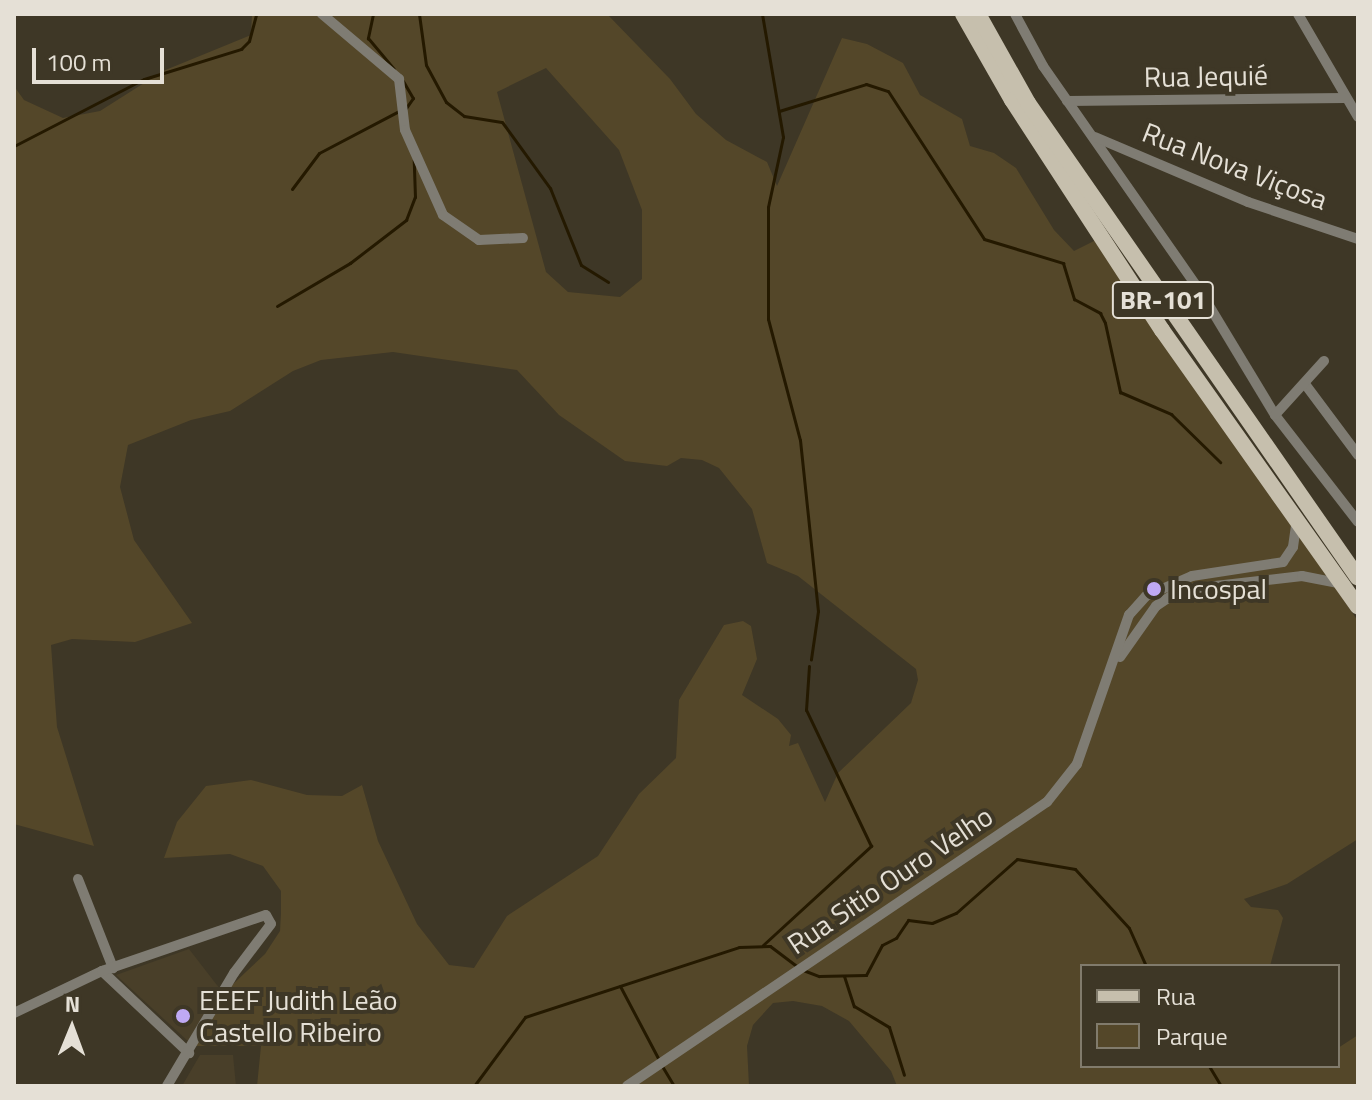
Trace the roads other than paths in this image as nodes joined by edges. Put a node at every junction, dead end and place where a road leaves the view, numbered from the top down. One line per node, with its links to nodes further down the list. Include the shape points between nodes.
1 (322, 14): 10 (street, via 399,79 405,130 443,215 479,240)
2 (963, 14): 18 (main road, BR-101, via 1028,126)
3 (978, 14): 19 (main road, BR-101, via 1028,103)
4 (1015, 14): 7 (street)
5 (1298, 14): 6 (street)
6 (1345, 98): 7 (street, Rua Jequié); 8 (street)
7 (1067, 101): 9 (street)
8 (1358, 117)
9 (1095, 137): 11 (street, Rua Nova Viçosa, via 1248,202); 14 (street, via 1202,294)
10 (523, 238)
11 (1358, 239)
12 (1324, 361): 13 (street)
13 (1305, 384): 14 (street); 15 (street)
14 (1275, 415): 16 (street)
15 (1358, 455)
16 (1354, 506): 17 (street)
17 (1358, 522)
18 (1296, 525): 19 (main road, BR-101); 21 (street, Rua Sitio Ouro Velho, via 1293,547 1283,562 1192,576 1146,596 1129,615)
19 (1350, 582): 20 (main road, BR-101); 21 (street, Rua Sitio Ouro Velho, via 1302,576 1180,590 1156,606)
20 (1358, 607)
21 (1116, 662): 27 (street, Rua Sitio Ouro Velho, via 1077,764 1047,802)
22 (78, 879): 23 (street)
23 (108, 970): 24 (street); 25 (street); 25 (street, via 270,918)
24 (14, 1013)
25 (189, 1053): 26 (street)
26 (167, 1086)
27 (627, 1086)

